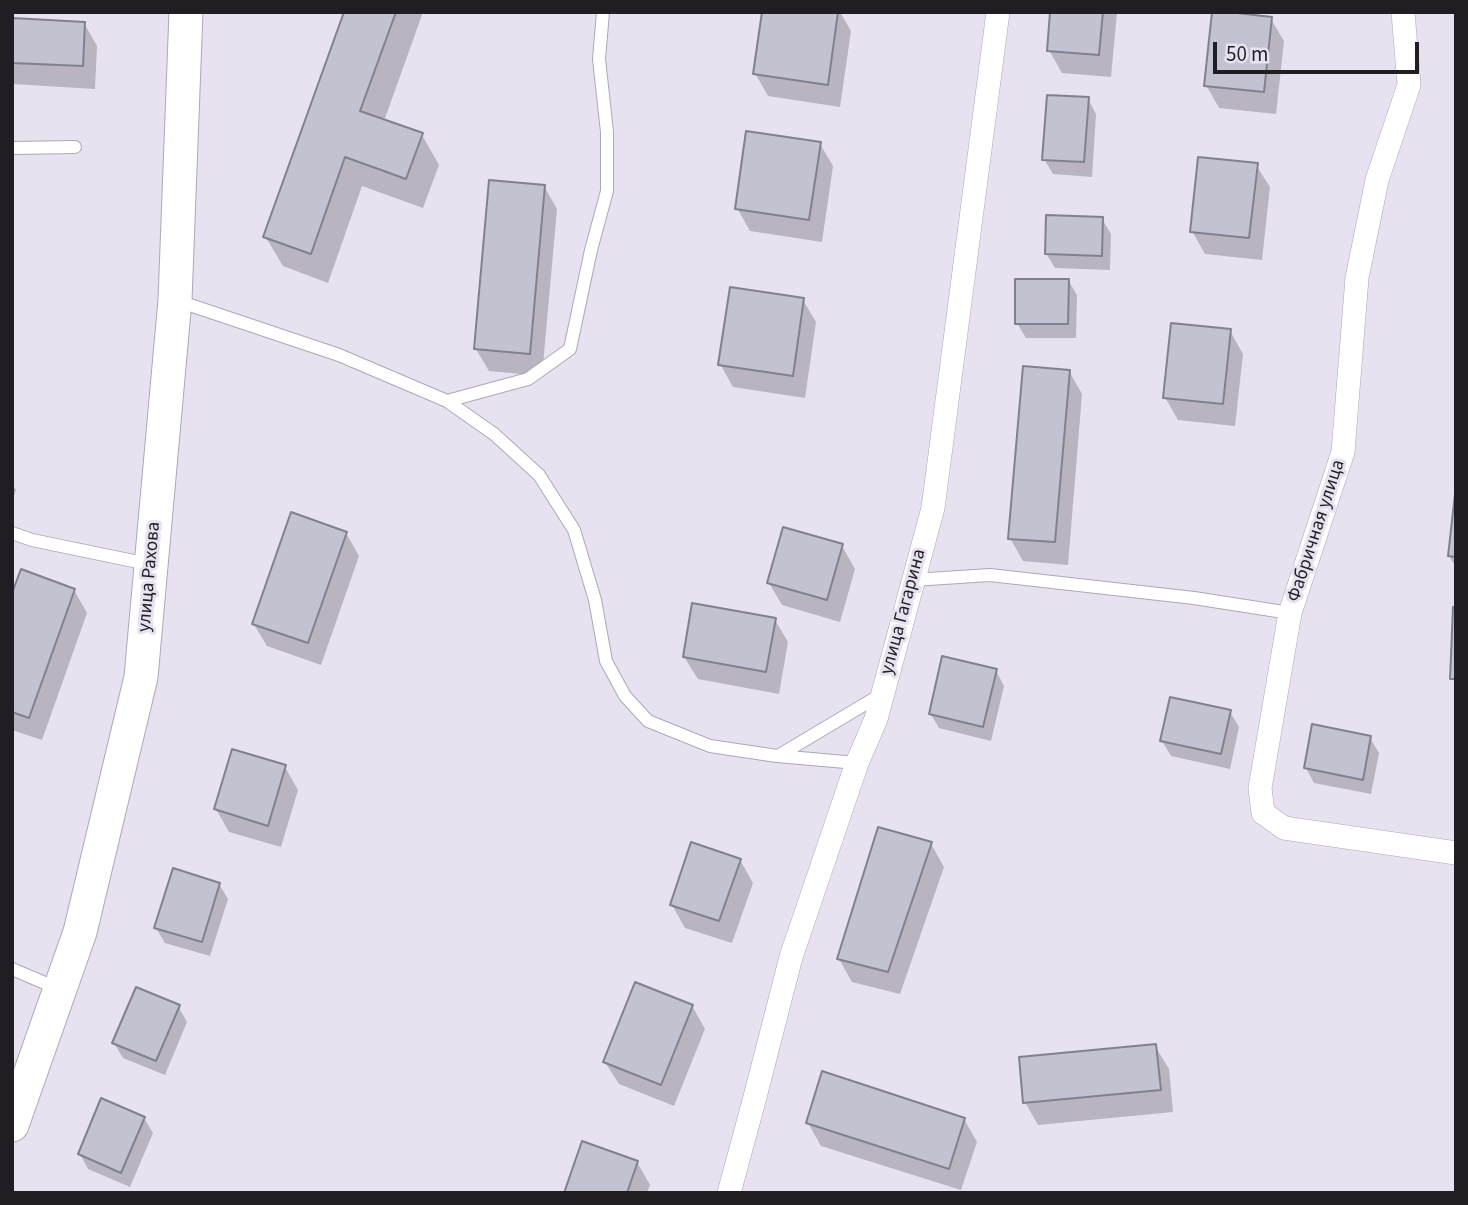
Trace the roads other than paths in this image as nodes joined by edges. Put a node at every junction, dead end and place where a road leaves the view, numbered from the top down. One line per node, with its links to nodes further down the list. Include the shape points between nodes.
1 (186, 12): 7 (street, улица Рахова)
2 (603, 12): 8 (lane, via 599,59 607,132 607,191 570,349 528,379)
3 (998, 12): 11 (street, улица Гагарина, via 933,508)
4 (1403, 12): 12 (street, Фабричная улица, via 1409,85 1377,180 1357,278 1343,452)
5 (75, 147): 6 (lane)
6 (12, 148)
7 (175, 300): 8 (lane, via 340,355); 10 (street, улица Рахова)
8 (447, 401): 14 (lane, via 495,434 539,475 573,530 606,661 625,696 648,721 710,746)
9 (12, 533): 10 (lane)
10 (151, 565): 18 (street, улица Рахова, via 141,677 79,932)
11 (913, 580): 12 (lane, via 990,575); 13 (street, улица Гагарина)
12 (1290, 613): 16 (street, Фабричная улица, via 1260,788 1263,813 1284,828)
13 (882, 694): 14 (lane); 15 (street, улица Гагарина)
14 (777, 756): 15 (lane)
15 (857, 763): 20 (street, улица Гагарина, via 791,957)
16 (1456, 853)
17 (12, 969): 18 (lane)
18 (59, 989): 19 (street, улица Рахова)
19 (12, 1125)
20 (729, 1193)

